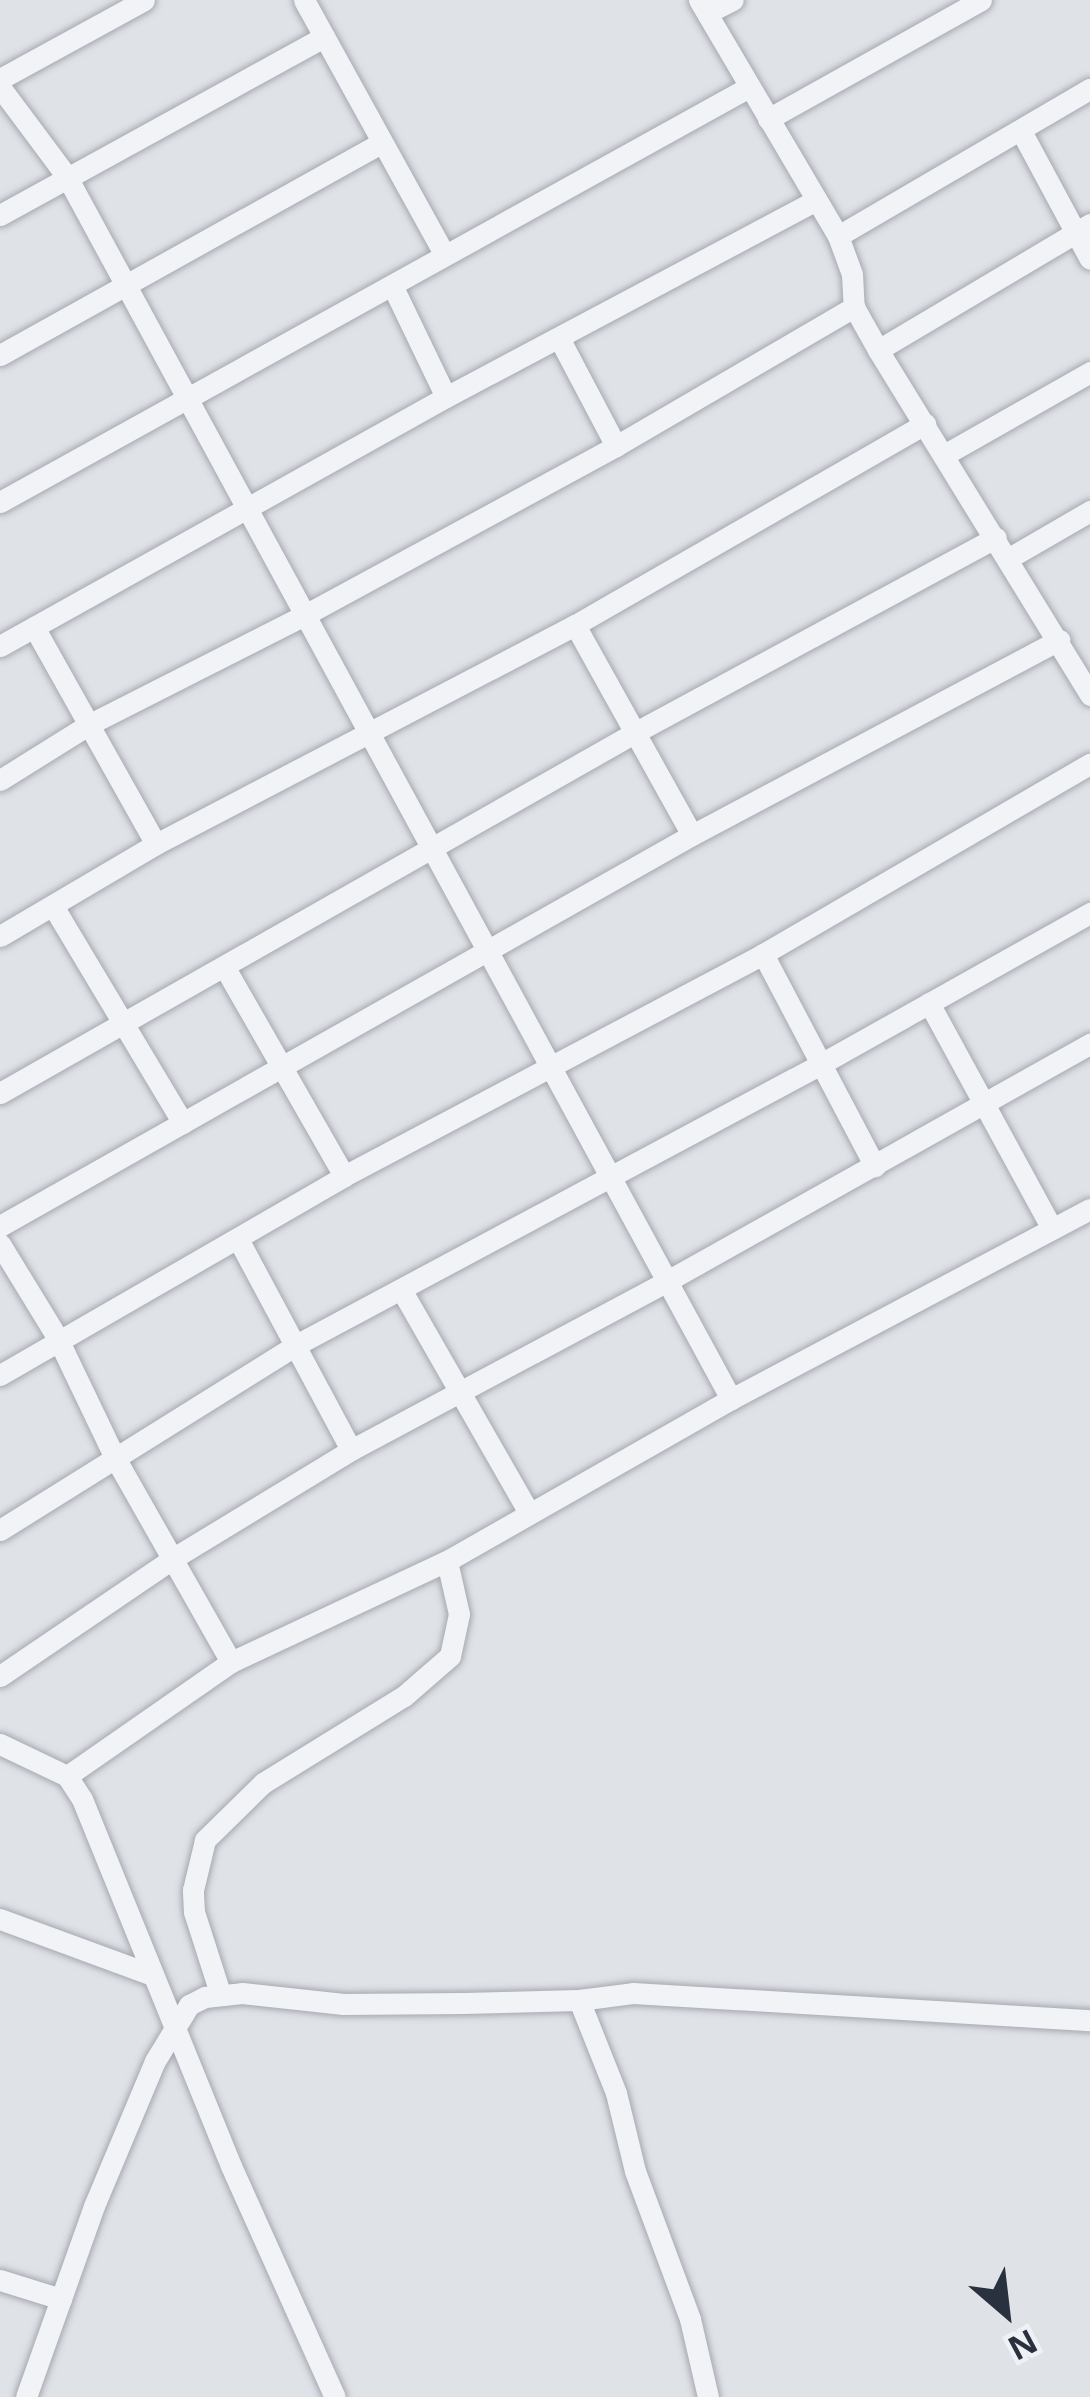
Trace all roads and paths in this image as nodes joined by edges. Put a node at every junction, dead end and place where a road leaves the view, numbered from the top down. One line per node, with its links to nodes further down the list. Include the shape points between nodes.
1 (144, 0): 8 (street)
2 (304, 0): 7 (street)
3 (733, 0): 6 (street)
4 (981, 0): 5 (street)
5 (956, 6): 11 (street)
6 (703, 7): 9 (street)
7 (324, 37): 13 (street); 14 (street)
8 (0, 83): 14 (street)
9 (749, 87): 11 (street); 19 (street)
10 (1090, 89): 12 (street)
11 (768, 119): 15 (street)
12 (1021, 131): 17 (street); 18 (street)
13 (381, 143): 19 (street); 22 (street)
14 (67, 177): 16 (street); 22 (street)
15 (816, 200): 18 (street); 24 (street)
16 (0, 215)
17 (1082, 228): 20 (street); 25 (street)
18 (838, 236): 23 (street)
19 (445, 255): 21 (street)
20 (1090, 259)
21 (392, 285): 28 (street); 29 (street)
22 (127, 289): 26 (street); 29 (street)
23 (854, 308): 25 (street); 31 (street)
24 (560, 338): 28 (street); 31 (street)
25 (878, 350): 30 (street)
26 (0, 355)
27 (1090, 372): 32 (street)
28 (446, 397): 34 (street)
29 (184, 398): 33 (street); 34 (street)
30 (925, 424): 32 (street); 39 (street)
31 (616, 446): 38 (street)
32 (944, 455): 36 (street)
33 (0, 502)
34 (243, 509): 38 (street); 40 (street)
35 (1090, 511): 37 (street)
36 (996, 537): 37 (street); 45 (street)
37 (1009, 558): 41 (street)
38 (303, 616): 44 (street); 46 (street)
39 (575, 625): 45 (street); 46 (street)
40 (34, 627): 42 (street); 44 (street)
41 (1059, 640): 43 (street); 49 (street)
42 (0, 646)
43 (1090, 695)
44 (88, 725): 48 (street); 50 (street)
45 (636, 732): 49 (street); 51 (street)
46 (371, 734): 50 (street); 51 (street)
47 (1090, 764): 56 (street)
48 (0, 781)
49 (692, 835): 55 (street)
50 (156, 844): 52 (street)
51 (432, 848): 55 (street); 57 (street)
52 (53, 906): 54 (street); 59 (street)
53 (1090, 913): 58 (street)
54 (0, 936)
55 (491, 951): 61 (street); 63 (street)
56 (764, 954): 61 (street); 62 (street)
57 (226, 968): 59 (street); 63 (street)
58 (929, 1003): 62 (street); 65 (street)
59 (126, 1025): 64 (street); 66 (street)
60 (1090, 1044): 65 (street)
61 (553, 1065): 68 (street); 69 (street)
62 (819, 1065): 67 (street); 68 (street)
63 (284, 1069): 66 (street); 69 (street)
64 (0, 1094)
65 (980, 1102): 67 (street); 72 (street)
66 (183, 1123): 71 (street)
67 (875, 1166): 75 (street)
68 (612, 1173): 75 (street); 76 (street)
69 (344, 1175): 73 (street)
70 (1090, 1209): 72 (street)
71 (0, 1226)
72 (1052, 1229): 81 (street)
73 (238, 1239): 77 (street); 78 (street)
74 (0, 1244): 77 (street)
75 (669, 1280): 80 (street); 81 (street)
76 (402, 1291): 78 (street); 80 (street)
77 (58, 1337): 79 (street); 83 (street)
78 (296, 1346): 82 (street); 83 (street)
79 (0, 1375)
80 (462, 1393): 82 (street); 84 (street)
81 (731, 1400): 84 (street)
82 (351, 1450): 86 (street)
83 (114, 1456): 85 (street); 86 (street)
84 (529, 1513): 87 (street)
85 (0, 1530)
86 (172, 1559): 88 (street); 89 (street)
87 (447, 1561): 88 (street); 94 (street, via 459,1614 449,1656 404,1696 263,1783 205,1840 194,1912)
88 (231, 1662): 91 (street)
89 (0, 1676)
90 (0, 1744): 91 (street)
91 (67, 1776): 93 (street)
92 (0, 1919): 93 (street)
93 (152, 1975): 97 (street)
94 (220, 1993): 95 (street, via 344,2004); 97 (street, via 189,2005)
95 (579, 2000): 96 (street, via 633,1993); 102 (street, via 690,2319)
96 (1090, 2020)
97 (174, 2026): 99 (street); 101 (street)
98 (0, 2280): 99 (street)
99 (61, 2299): 100 (street)
100 (26, 2397)
101 (335, 2397)
102 (708, 2397)

